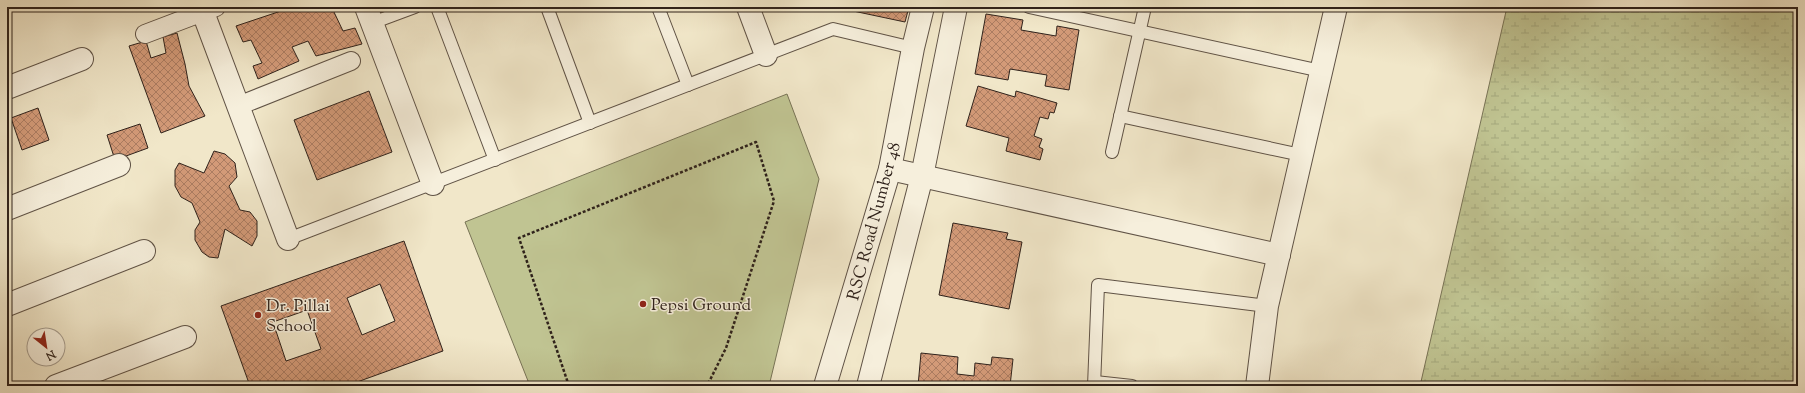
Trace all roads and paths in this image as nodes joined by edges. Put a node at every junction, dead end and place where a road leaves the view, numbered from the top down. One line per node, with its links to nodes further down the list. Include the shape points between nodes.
1 (414, 7): 12 (lane)
2 (437, 7): 27 (lane)
3 (547, 7): 24 (lane)
4 (658, 7): 20 (lane)
5 (748, 7): 16 (street)
6 (923, 7): 15 (street, RSC Road Number 48)
7 (956, 7): 30 (street, RSC Road Number 48)
8 (1029, 7): 13 (lane)
9 (1145, 7): 13 (lane)
10 (1336, 7): 19 (street)
11 (207, 9): 14 (street); 22 (street)
12 (369, 15): 31 (street)
13 (1139, 31): 19 (lane); 23 (lane)
14 (145, 34)
15 (913, 48): 16 (lane, via 833,29); 29 (street, RSC Road Number 48)
16 (766, 55): 20 (lane)
17 (82, 59): 21 (street)
18 (351, 61): 22 (street)
19 (1321, 71): 26 (street)
20 (688, 85): 24 (lane)
21 (7, 88)
22 (238, 106): 33 (street)
23 (1120, 116): 25 (lane); 26 (lane)
24 (590, 123): 27 (lane)
25 (1112, 152)
26 (1301, 155): 35 (street)
27 (495, 160): 31 (lane)
28 (119, 165): 32 (street)
29 (890, 169): 30 (street); 43 (street, RSC Road Number 48)
30 (922, 176): 35 (street); 44 (street, RSC Road Number 48)
31 (432, 184): 33 (lane)
32 (7, 209)
33 (288, 239)
34 (144, 251): 36 (street)
35 (1279, 254): 37 (street)
36 (7, 305)
37 (1267, 306): 39 (lane, via 1098,285); 46 (street)
38 (185, 337): 40 (street)
39 (1094, 384): 45 (lane)
40 (56, 386)
41 (569, 386): 42 (path, via 519,238 756,142 774,201 726,348)
42 (707, 386)
43 (825, 386)
44 (868, 386)
45 (1132, 386)
46 (1257, 386)

